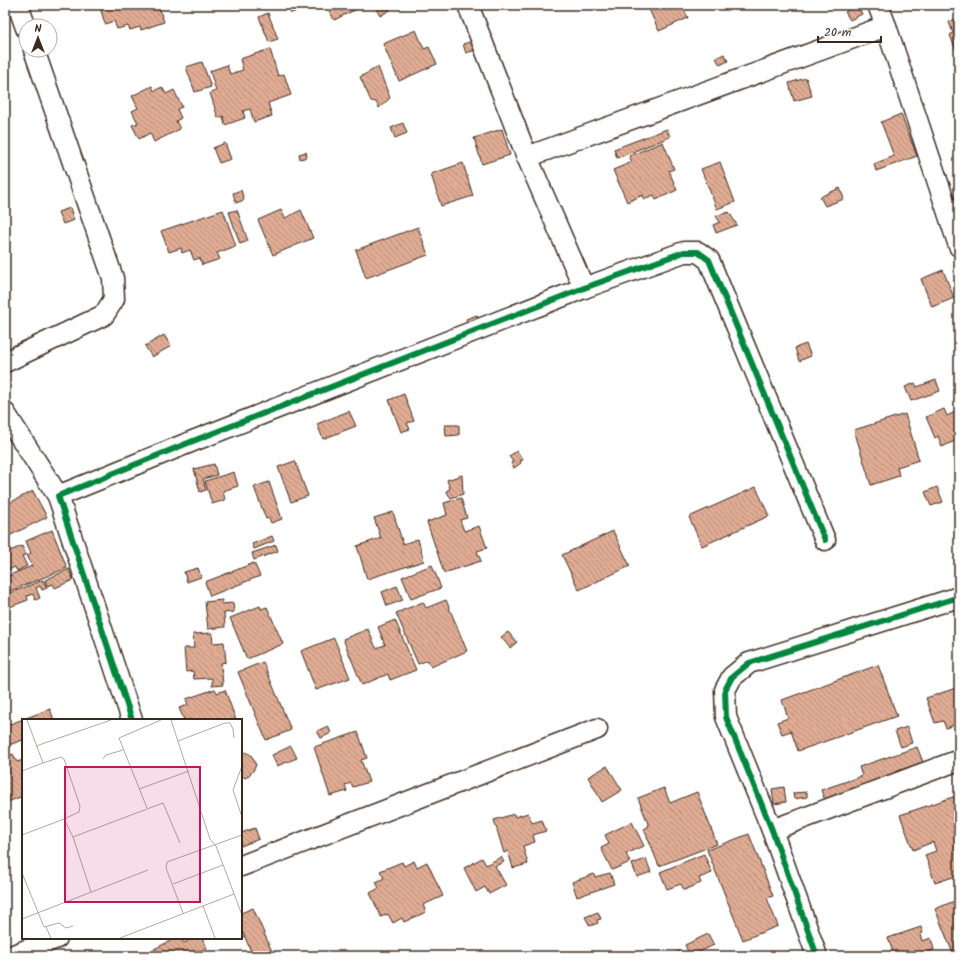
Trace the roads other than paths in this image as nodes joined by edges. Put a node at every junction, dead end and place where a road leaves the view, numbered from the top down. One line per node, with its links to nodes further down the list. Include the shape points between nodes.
1 (18, 5): 4 (street)
2 (468, 5): 7 (street)
3 (878, 5): 5 (street)
4 (23, 18)
5 (886, 26): 7 (street); 8 (street)
6 (37, 58): 10 (street, via 113,278 114,299 104,314)
7 (527, 156): 9 (street)
8 (959, 246)
9 (584, 288): 12 (street); 13 (street, via 684,252 698,252 709,260)
10 (5, 362)
11 (5, 413): 12 (street)
12 (58, 496): 15 (street)
13 (824, 540)
14 (959, 597): 18 (street, via 749,663 732,677 726,690 726,717)
15 (132, 719)
16 (597, 728): 19 (street)
17 (959, 760): 18 (street)
18 (772, 830): 22 (street)
19 (242, 866)
20 (54, 939): 21 (street)
21 (11, 956)
22 (817, 956)

